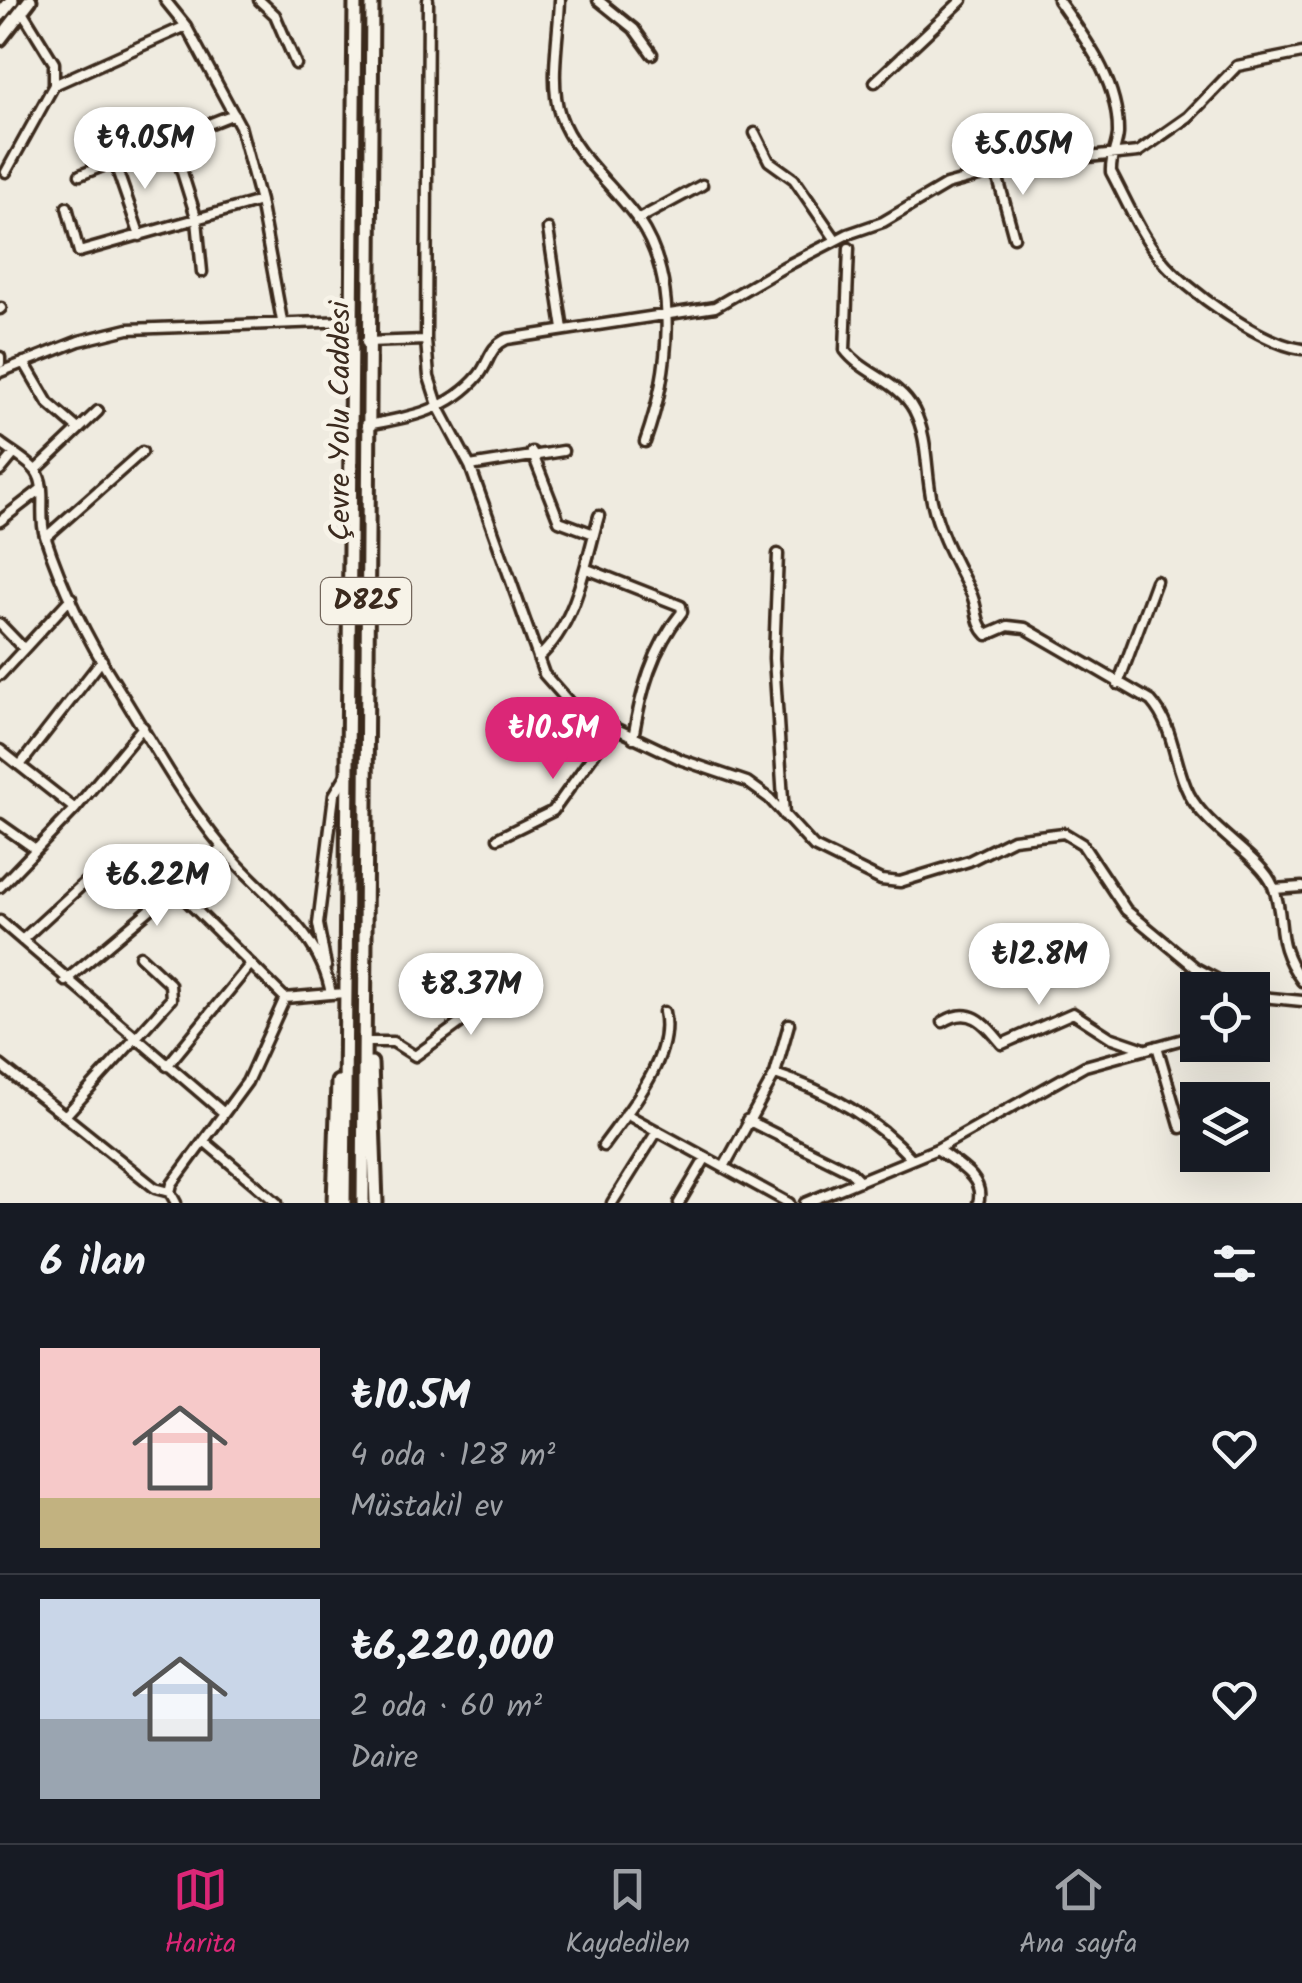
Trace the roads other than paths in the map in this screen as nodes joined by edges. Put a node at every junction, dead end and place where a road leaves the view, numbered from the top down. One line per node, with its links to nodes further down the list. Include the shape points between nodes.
1 (12, 0): 13 (highway)
2 (166, 0): 14 (street)
3 (259, 0): 18 (street, via 275,15)
4 (355, 0): 42 (highway, Çevre Yolu Caddesi / D825)
5 (372, 0): 45 (highway, Çevre Yolu Caddesi / D825)
6 (428, 0): 44 (street)
7 (560, 0): 33 (street, via 559,114)
8 (598, 0): 11 (street)
9 (962, 0): 19 (street)
10 (1058, 0): 24 (street, via 1113,93)
11 (613, 4): 17 (street)
12 (26, 5): 15 (highway); 20 (street, via 54,63)
13 (0, 15)
14 (186, 26): 20 (street); 21 (street)
15 (0, 39)
16 (1302, 52): 24 (street, via 1238,66 1188,117 1138,152)
17 (652, 54)
18 (296, 64)
19 (875, 82)
20 (54, 85): 27 (street)
21 (234, 114): 23 (street); 30 (street)
22 (755, 134): 37 (street, via 769,161 794,179)
23 (171, 136): 25 (street); 32 (street)
24 (1113, 153): 26 (street); 46 (street, via 1110,172 1159,257 1251,328)
25 (114, 161): 28 (street); 35 (street)
26 (996, 171): 36 (street); 37 (street, via 946,186)
27 (6, 172)
28 (80, 176)
29 (702, 185): 33 (street)
30 (260, 201): 32 (street); 41 (street)
31 (66, 207): 35 (street, via 79,252)
32 (197, 220): 35 (street); 39 (street)
33 (638, 220): 40 (street, via 656,252)
34 (548, 229): 43 (street)
35 (140, 236)
36 (1014, 237)
37 (836, 240): 40 (street, via 715,307)
38 (849, 248): 76 (street, via 844,350 904,396 915,413 938,526 973,596 980,628 992,635 1008,626 1026,628)
39 (202, 272)
40 (664, 313): 43 (street); 54 (street, via 660,400)
41 (282, 321): 42 (street); 47 (street, via 128,329)
42 (351, 321): 82 (highway, Çevre Yolu Caddesi / D825)
43 (562, 329): 49 (street, via 500,342 481,373)
44 (426, 340): 45 (street); 49 (street)
45 (366, 342): 51 (highway, Çevre Yolu Caddesi / D825)
46 (1302, 348)
47 (24, 362): 48 (street); 52 (street, via 48,402)
48 (0, 372)
49 (439, 408): 51 (street); 59 (street)
50 (98, 411): 52 (street)
51 (366, 425): 111 (highway, Çevre Yolu Caddesi / D825)
52 (78, 429): 60 (street)
53 (0, 442): 58 (street)
54 (645, 442)
55 (563, 450): 57 (street)
56 (142, 452): 66 (street)
57 (532, 452): 59 (street); 65 (street, via 559,521)
58 (14, 454): 60 (street); 61 (street)
59 (470, 466): 73 (street)
60 (36, 470): 62 (street)
61 (0, 471)
62 (40, 490): 64 (street); 66 (street)
63 (599, 516): 65 (street)
64 (0, 521)
65 (594, 534): 68 (street)
66 (46, 537): 70 (street)
67 (778, 554): 84 (street, via 774,658)
68 (586, 569): 73 (street, via 564,623); 79 (street, via 681,606 650,664)
69 (1156, 581): 76 (street)
70 (72, 598): 72 (street); 74 (street)
71 (0, 624): 72 (street)
72 (24, 649): 75 (street)
73 (538, 658): 78 (street, via 556,692)
74 (102, 660): 77 (street); 81 (street)
75 (0, 675)
76 (1118, 684): 93 (street, via 1164,716 1189,795)
77 (142, 728): 83 (street); 88 (street)
78 (612, 729): 79 (street); 86 (street, via 553,811)
79 (633, 738): 84 (street, via 747,782)
80 (0, 750): 81 (street)
81 (21, 764): 83 (street)
82 (349, 771): 100 (street, via 334,795 318,924); 103 (highway, Çevre Yolu Caddesi / D825)
83 (76, 808): 87 (street)
84 (784, 815): 99 (street, via 814,847 862,874 900,882 1014,840 1064,833 1082,844 1126,910)
85 (0, 824): 87 (street)
86 (498, 838)
87 (34, 848): 90 (street)
88 (223, 848): 92 (street); 100 (street, via 310,940)
89 (94, 874): 95 (street)
90 (0, 887)
91 (1302, 887): 93 (street)
92 (175, 889): 98 (street); 101 (street)
93 (1274, 890): 102 (street, via 1281,941)
94 (0, 921): 95 (street)
95 (22, 940): 101 (street)
96 (140, 956): 112 (street, via 164,976 172,993)
97 (449, 963): 114 (street, via 484,1004 415,1056 393,1042)
98 (250, 965): 105 (street); 118 (street)
99 (1203, 972)
100 (328, 976): 104 (street)
101 (66, 981): 112 (street)
102 (1302, 981)
103 (346, 993): 104 (street); 136 (highway); 137 (highway, Çevre Yolu Caddesi / D825)
104 (330, 994): 105 (street)
105 (285, 998): 120 (street, via 247,1082)
106 (1270, 998): 107 (street)
107 (1302, 1001)
108 (664, 1012): 121 (street, via 668,1034)
109 (943, 1022): 116 (street, via 971,1014 1002,1044 1073,1013)
110 (789, 1024): 119 (street)
111 (366, 1028): 114 (highway); 138 (highway, Çevre Yolu Caddesi / D825)
112 (134, 1039): 118 (street); 122 (street)
113 (1180, 1039): 115 (street)
114 (368, 1042): 139 (highway)
115 (1157, 1046): 116 (street); 124 (street)
116 (1142, 1048): 128 (street, via 1085,1066)
117 (0, 1064): 122 (street)
118 (166, 1066): 120 (street)
119 (775, 1074): 123 (street); 130 (street, via 816,1087 882,1127)
120 (224, 1112): 126 (street)
121 (626, 1114): 125 (street); 127 (street)
122 (65, 1116): 133 (street, via 155,1188)
123 (747, 1120): 131 (street); 132 (street)
124 (1180, 1125)
125 (656, 1133): 129 (street); 140 (street)
126 (204, 1141): 133 (street); 135 (street)
127 (603, 1146)
128 (937, 1149): 130 (street); 144 (street, via 972,1175)
129 (706, 1159): 131 (street); 141 (street)
130 (912, 1159): 132 (street)
131 (724, 1167): 142 (street)
132 (860, 1181): 143 (street)
133 (170, 1192): 134 (street)
134 (176, 1203)
135 (277, 1203)
136 (334, 1203)
137 (344, 1203)
138 (363, 1203)
139 (376, 1203)
140 (612, 1203)
141 (679, 1203)
142 (789, 1203)
143 (806, 1203)
144 (978, 1203)

